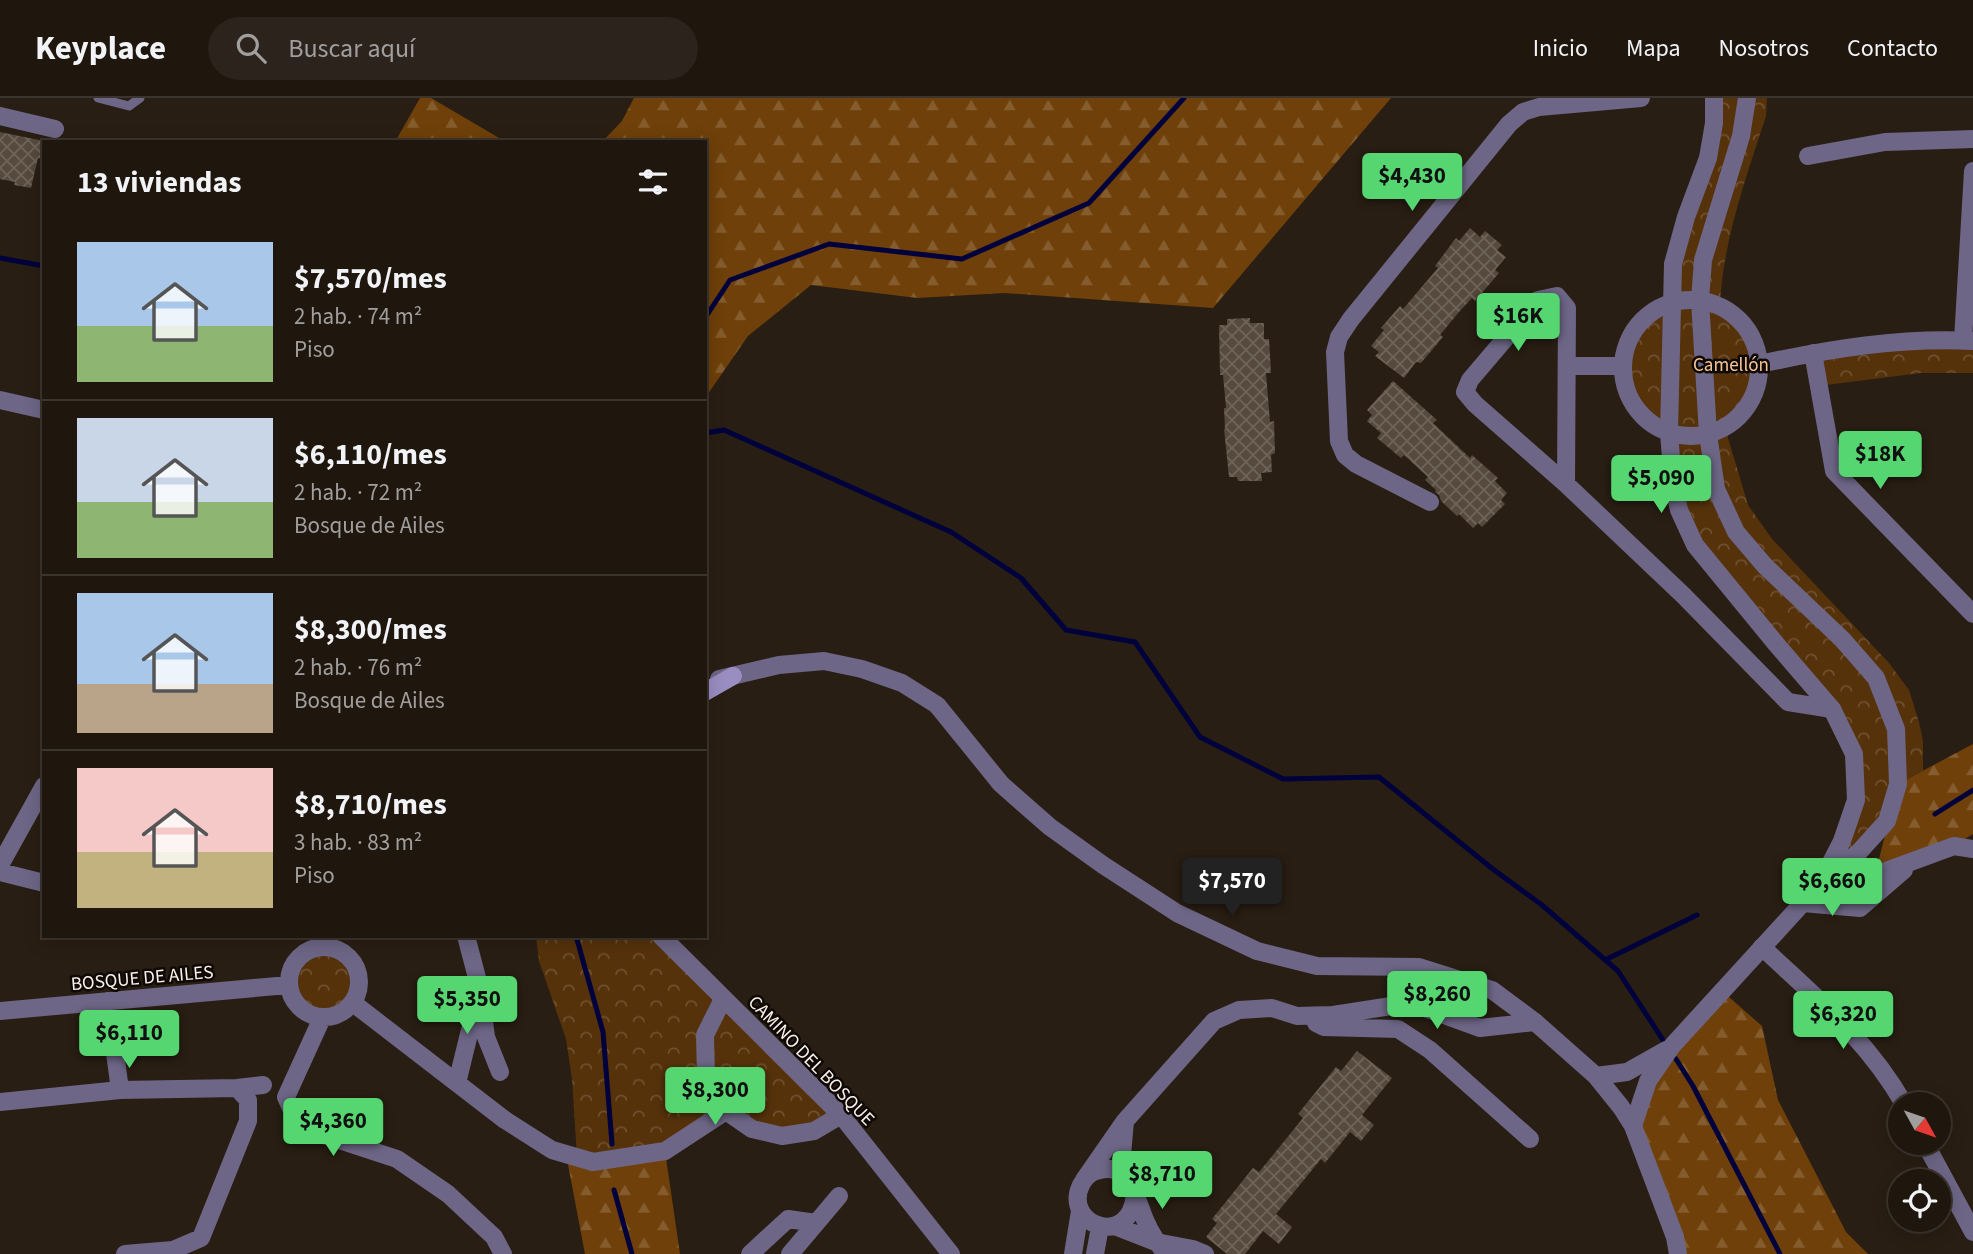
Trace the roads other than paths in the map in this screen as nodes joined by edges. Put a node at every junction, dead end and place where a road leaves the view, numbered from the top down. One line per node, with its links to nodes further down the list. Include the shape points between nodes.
1 (99, 98): 2 (lane, via 129,106)
2 (140, 98)
3 (1641, 98): 25 (street, via 1523,112 1339,337 1335,352 1339,441 1345,455)
4 (1714, 98): 12 (street, via 1708,158 1673,264)
5 (1746, 98): 11 (street, via 1741,135 1703,260)
6 (0, 116): 7 (street)
7 (55, 129)
8 (1973, 139): 9 (street, via 1885,142)
9 (1808, 156)
10 (1973, 171): 13 (street)
11 (1700, 300): 12 (street); 15 (street, via 1730,311 1751,334); 23 (street)
12 (1672, 302): 17 (street, via 1642,320 1625,350); 22 (street)
13 (1968, 340): 14 (street, via 1885,343)
14 (1813, 353): 15 (street); 26 (street, via 1834,471)
15 (1760, 365): 23 (street, via 1754,395 1735,420)
16 (1567, 366): 17 (street); 24 (street); 24 (street, via 1567,308 1557,296 1538,300 1470,380 1465,392)
17 (1622, 366): 22 (street, via 1624,384 1640,414)
18 (0, 388): 19 (street)
19 (42, 398)
20 (0, 401): 21 (street)
21 (42, 410)
22 (1669, 433): 23 (street); 30 (street, via 1679,510 1695,545)
23 (1708, 434): 37 (street, via 1716,489 1736,532 1876,678 1896,730 1898,784 1887,821)
24 (1566, 484): 30 (street, via 1788,702)
25 (1430, 502)
26 (1973, 614)
27 (733, 676): 28 (street); 29 (main road); 50 (street, via 824,661 902,682 937,705 1001,784 1050,827 1177,913 1257,951 1317,965 1419,967 1492,990)
28 (707, 682)
29 (707, 691)
30 (1832, 709): 37 (street, via 1854,754 1856,800)
31 (42, 790): 34 (street)
32 (1973, 849): 33 (street, via 1954,846)
33 (1915, 860): 37 (street, via 1867,878); 38 (street, via 1860,908)
34 (0, 865)
35 (0, 872): 36 (street)
36 (42, 882)
37 (1821, 883): 38 (street)
38 (1803, 903): 41 (street)
39 (467, 938): 43 (street)
40 (663, 938): 44 (street, CAMINO DEL BOSQUE)
41 (1762, 947): 51 (street); 58 (street, via 1850,1029)
42 (288, 985): 45 (street, BOSQUE DE AILES); 46 (street, via 294,963 311,948 334,948 352,960 360,981); 49 (street, via 293,1001 306,1013)
43 (480, 989): 52 (street, via 486,1037); 54 (street)
44 (723, 999): 60 (street, via 705,1035 706,1076); 61 (street, CAMINO DEL BOSQUE)
45 (108, 1001): 47 (street, BOSQUE DE AILES); 57 (street)
46 (353, 1003): 49 (street, via 340,1014); 54 (street)
47 (0, 1011)
48 (1297, 1016): 50 (street, via 1411,1003 1480,1028); 62 (street, via 1272,1008 1239,1010 1214,1021); 64 (street, via 1324,1027 1398,1028 1430,1050)
49 (322, 1018): 76 (street, via 286,1097 295,1116 327,1136 397,1159 448,1194 494,1237)
50 (1535, 1022): 53 (street)
51 (1672, 1046): 53 (street, via 1628,1073); 63 (street, via 1648,1081)
52 (500, 1072)
53 (1596, 1076): 63 (street)
54 (457, 1083): 60 (street, via 552,1150 593,1162 665,1151)
55 (263, 1086): 56 (street)
56 (237, 1088): 57 (street); 75 (street, via 248,1100 248,1121 201,1238 173,1250)
57 (120, 1090): 59 (street)
58 (1897, 1092)
59 (0, 1102)
60 (726, 1111): 61 (street, via 751,1129 782,1136 814,1132)
61 (841, 1115): 79 (street, CAMINO DEL BOSQUE)
62 (1125, 1121): 66 (street); 67 (street)
63 (1633, 1126): 83 (street)
64 (1531, 1139)
65 (1931, 1155): 73 (street)
66 (1123, 1174): 67 (street, via 1110,1169 1095,1171); 68 (street)
67 (1083, 1180): 70 (street, via 1077,1200)
68 (1135, 1194): 72 (street, via 1134,1208 1126,1219); 74 (street)
69 (839, 1196): 71 (street)
70 (1080, 1211): 72 (street, via 1088,1221); 80 (street)
71 (816, 1223): 77 (street, via 788,1219); 78 (street)
72 (1107, 1226): 74 (street); 81 (street)
73 (1973, 1232)
74 (1161, 1248): 82 (street)
75 (125, 1254)
76 (503, 1254)
77 (750, 1254)
78 (790, 1254)
79 (951, 1254)
80 (1073, 1254)
81 (1095, 1254)
82 (1205, 1254)
83 (1678, 1254)

